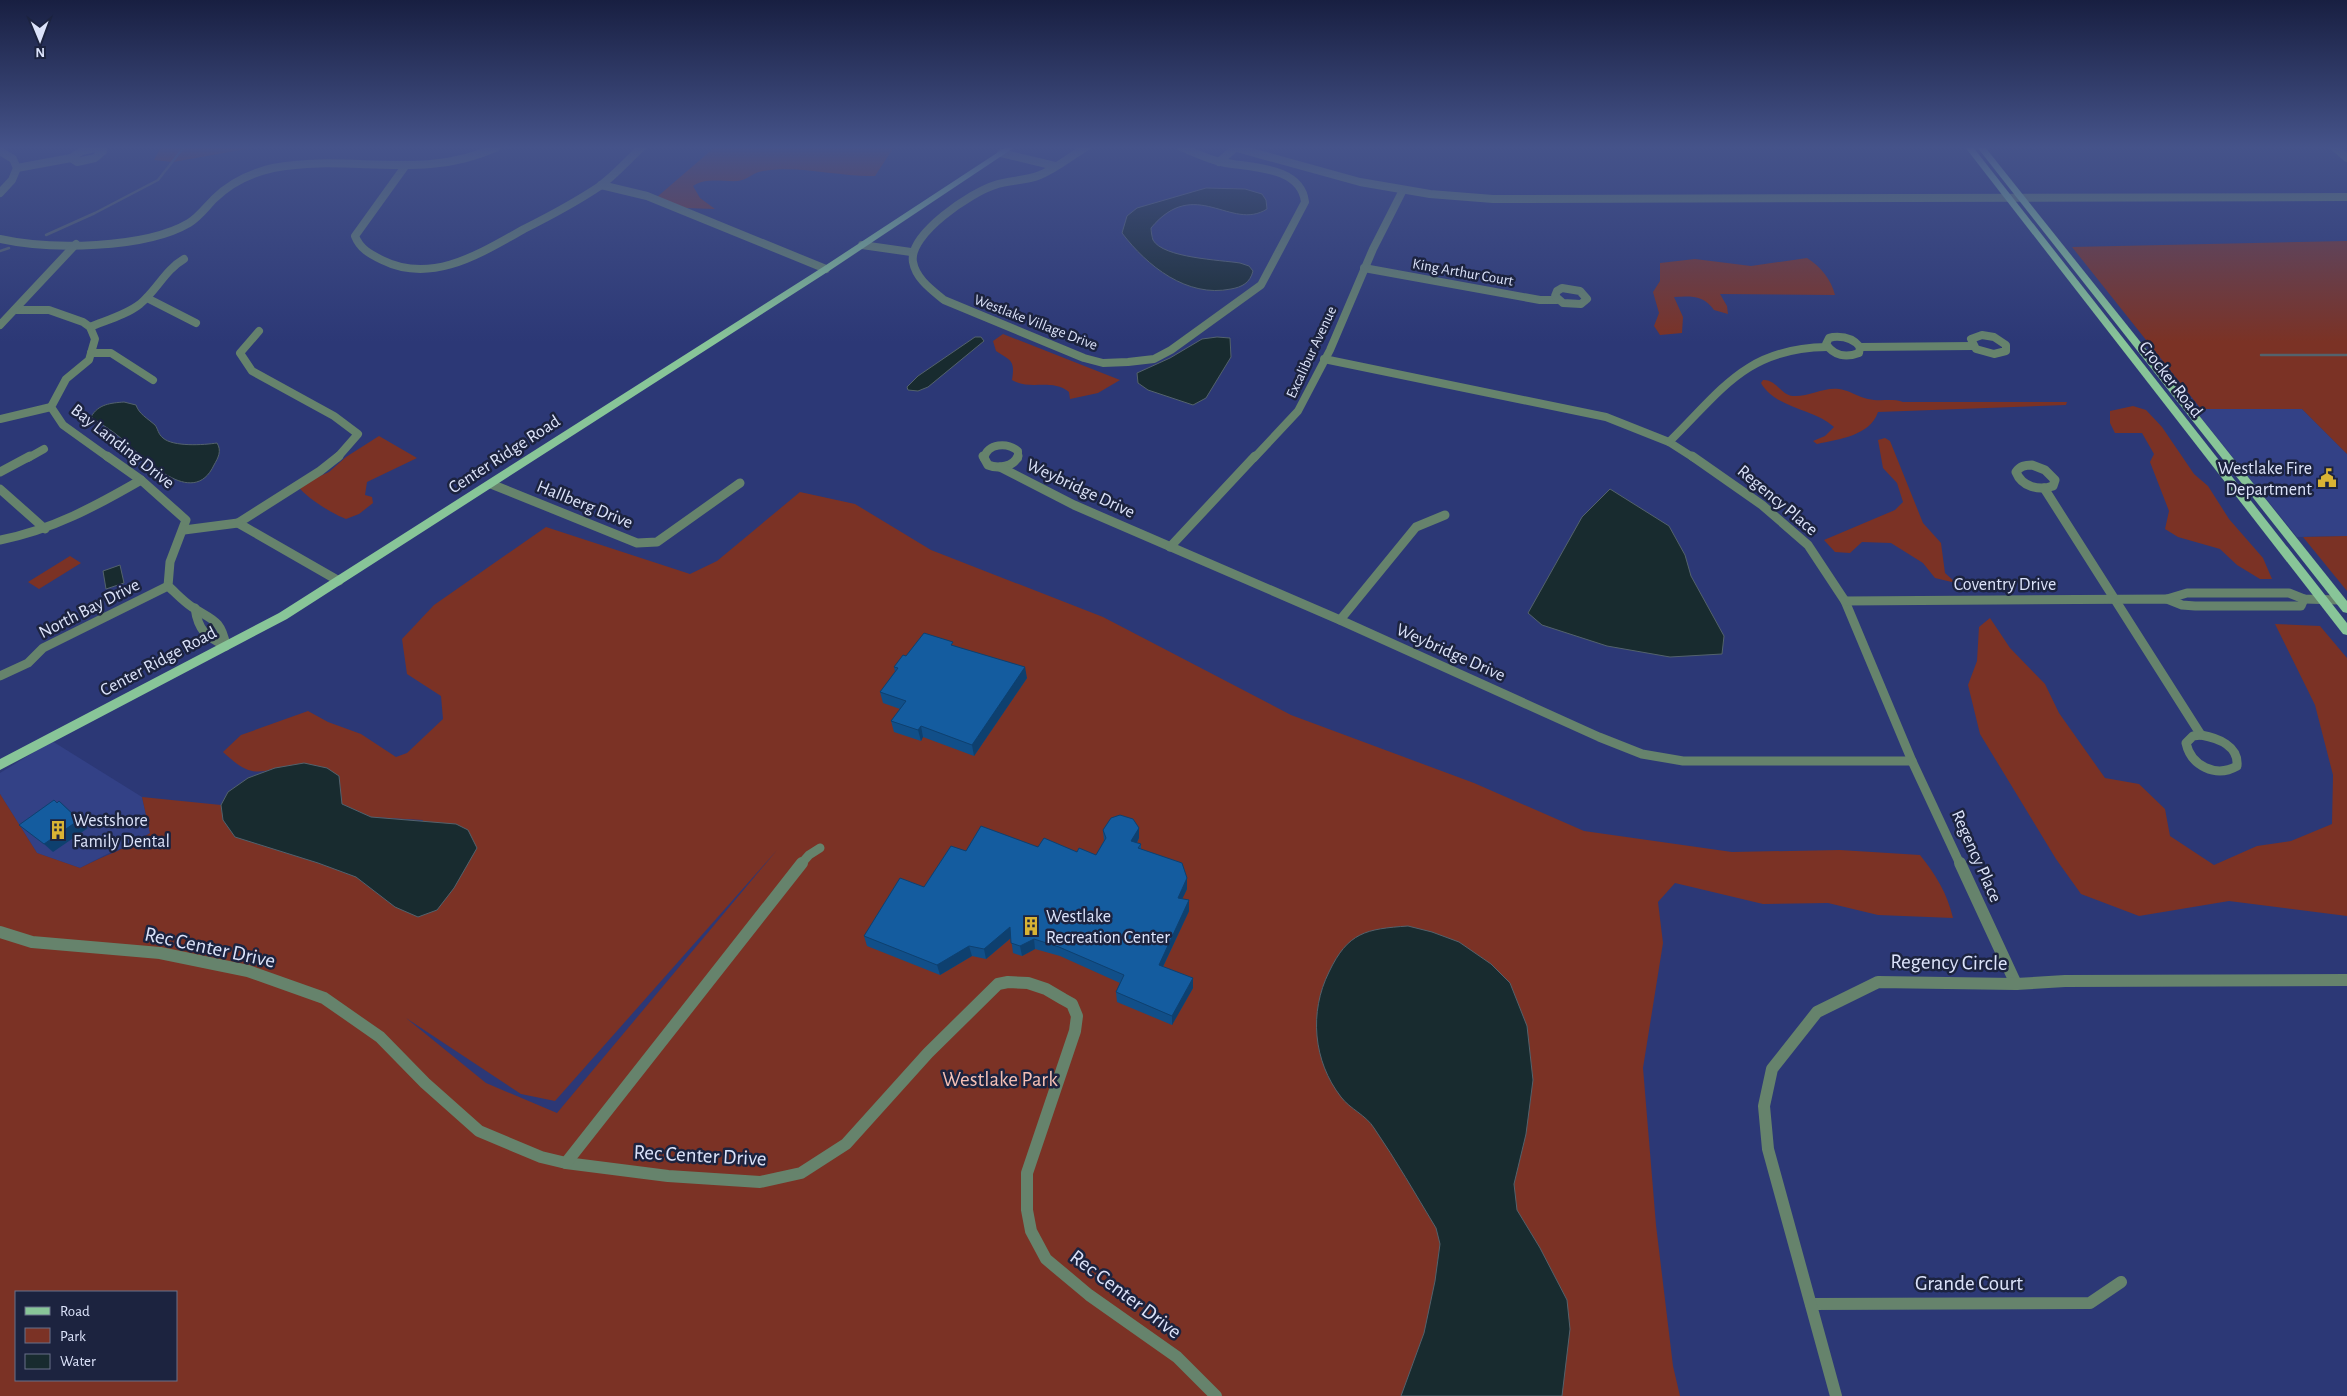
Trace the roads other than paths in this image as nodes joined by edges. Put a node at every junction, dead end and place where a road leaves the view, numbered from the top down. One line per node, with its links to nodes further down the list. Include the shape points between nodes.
1 (202, 212): 12 (street, via 166,234 135,242)
2 (372, 212): 3 (street, via 355,236 358,244 392,265 408,269 438,268 463,262)
3 (555, 212)
4 (687, 212): 17 (street)
5 (912, 212): 13 (main road, Center Ridge Road)
6 (949, 212): 14 (street, via 918,238)
7 (1300, 212): 14 (street, Westlake Village Drive, via 1261,285 1171,350 1154,358 1128,362 1084,358 944,300 917,277)
8 (1392, 212): 16 (street, Excalibur Avenue)
9 (2019, 212): 50 (main road, Crocker Road)
10 (2033, 212): 52 (main road, Crocker Road)
11 (0, 239): 12 (street)
12 (76, 244): 20 (street)
13 (862, 245): 14 (street); 17 (main road, Center Ridge Road)
14 (912, 252)
15 (184, 259): 18 (street, via 169,269)
16 (1364, 268): 19 (street, King Arthur Court, via 1540,300); 29 (street, Excalibur Avenue)
17 (826, 269): 39 (main road, Center Ridge Road)
18 (147, 298): 21 (street); 23 (street)
19 (1557, 300)
20 (15, 310): 22 (street); 23 (street, via 49,310)
21 (196, 323)
22 (0, 325)
23 (90, 327): 28 (street, via 95,339)
24 (259, 331): 43 (street, via 240,353 252,371 334,416 358,434 351,446 328,465)
25 (1973, 346): 27 (street)
26 (1827, 347): 27 (street, via 1847,356 1856,355); 27 (street, via 1829,338 1838,336 1850,338); 33 (street, via 1796,348 1753,364)
27 (1860, 347)
28 (91, 353): 30 (street, via 120,357); 31 (street, Bay Landing Drive, via 89,360 66,379)
29 (1324, 359): 33 (street, Regency Place, via 1606,417); 47 (street, Excalibur Avenue, via 1298,411)
30 (153, 380)
31 (51, 407): 32 (street); 37 (street, Bay Landing Drive, via 64,425)
32 (0, 419)
33 (1669, 442): 53 (street, Regency Place, via 1762,505 1808,545)
34 (44, 449): 36 (street)
35 (1000, 468): 47 (street, Weybridge Drive)
36 (0, 472)
37 (142, 480): 44 (street, via 70,520); 45 (street, Bay Landing Drive, via 186,520)
38 (740, 483): 39 (street, Hallberg Drive, via 657,542 637,543)
39 (490, 484): 48 (main road, Center Ridge Road)
40 (2044, 488): 51 (street)
41 (0, 489): 44 (street)
42 (1445, 515): 56 (street, via 1416,527)
43 (238, 523): 45 (street); 48 (street)
44 (45, 529): 46 (street)
45 (184, 530): 49 (street, via 170,562)
46 (0, 540)
47 (1170, 547): 56 (street, Weybridge Drive)
48 (339, 581): 58 (main road, Center Ridge Road)
49 (168, 586): 54 (street); 59 (street, North Bay Drive, via 43,648 28,663)
50 (2322, 599): 51 (street, Coventry Drive, via 2304,599 2301,606 2195,606 2167,599); 52 (street, Coventry Drive); 57 (main road, Crocker Road)
51 (2115, 600): 53 (street, Coventry Drive); 60 (street)
52 (2339, 600): 55 (main road, Crocker Road)
53 (1844, 601): 61 (street, Regency Place)
54 (195, 608): 58 (street, via 212,616 223,628); 58 (street, via 197,627 208,638)
55 (2347, 609)
56 (1340, 620): 61 (street, Weybridge Drive, via 1642,754 1683,761)
57 (2347, 631)
58 (226, 646): 62 (main road, Center Ridge Road)
59 (0, 676)
60 (2201, 734): 60 (street, via 2186,743 2194,760 2218,771 2233,770 2238,761 2232,749 2217,738)
61 (1912, 761): 66 (street, Regency Place)
62 (0, 765)
63 (820, 848): 67 (street, via 800,865)
64 (0, 932): 67 (street, Rec Center Drive, via 32,942 160,953 248,971 324,998 380,1038 479,1131 541,1157)
65 (2347, 980): 66 (street, Regency Circle)
66 (2016, 984): 69 (street, Regency Circle, via 1878,982 1817,1012 1772,1069 1764,1106 1768,1150)
67 (566, 1163): 70 (street, Rec Center Drive, via 668,1176 760,1182 801,1173 846,1144 924,1058 998,984 1025,980 1072,1004 1077,1016 1075,1031 1027,1173 1027,1210 1031,1231 1046,1259 1089,1295 1177,1357)
68 (2120, 1282): 69 (street, Grande Court, via 2090,1303)
69 (1811, 1304): 71 (street, Regency Circle)
70 (1216, 1396)
71 (1836, 1396)

